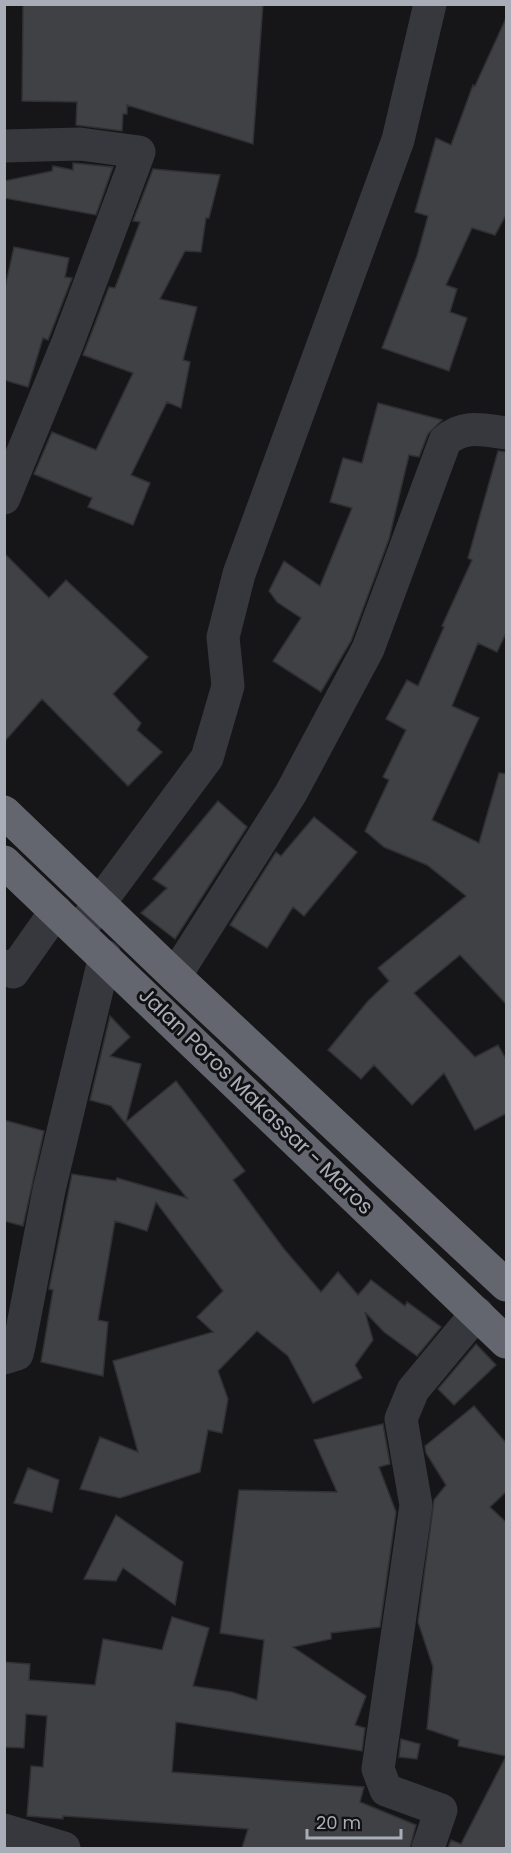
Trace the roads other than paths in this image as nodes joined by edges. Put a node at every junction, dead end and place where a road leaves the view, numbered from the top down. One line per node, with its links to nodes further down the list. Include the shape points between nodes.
1 (430, 4): 7 (street, via 398,140 238,574 223,637 228,686 207,758)
2 (4, 146): 4 (street, via 80,144 139,152)
3 (507, 433): 11 (street, via 471,428 455,432 445,441 368,649 291,793)
4 (4, 498)
5 (4, 812): 7 (highway, Jalan Poros Makassar - Maros)
6 (4, 862): 8 (highway, Jalan Poros Makassar - Maros)
7 (101, 903): 8 (street); 11 (highway, Jalan Poros Makassar - Maros)
8 (67, 921): 9 (highway, Jalan Poros Makassar - Maros); 10 (street, via 13,972)
9 (105, 956): 13 (highway, Jalan Poros Makassar - Maros); 15 (street, via 49,1190 20,1346 17,1354)
10 (4, 966)
11 (175, 976): 12 (highway, Jalan Poros Makassar - Maros)
12 (504, 1280)
13 (477, 1313): 14 (highway, Jalan Poros Makassar - Maros); 18 (street, via 413,1390 401,1419 416,1505 378,1769 387,1790 441,1810)
14 (507, 1342)
15 (4, 1358)
16 (4, 1830): 17 (street)
17 (64, 1848)
18 (428, 1848)

